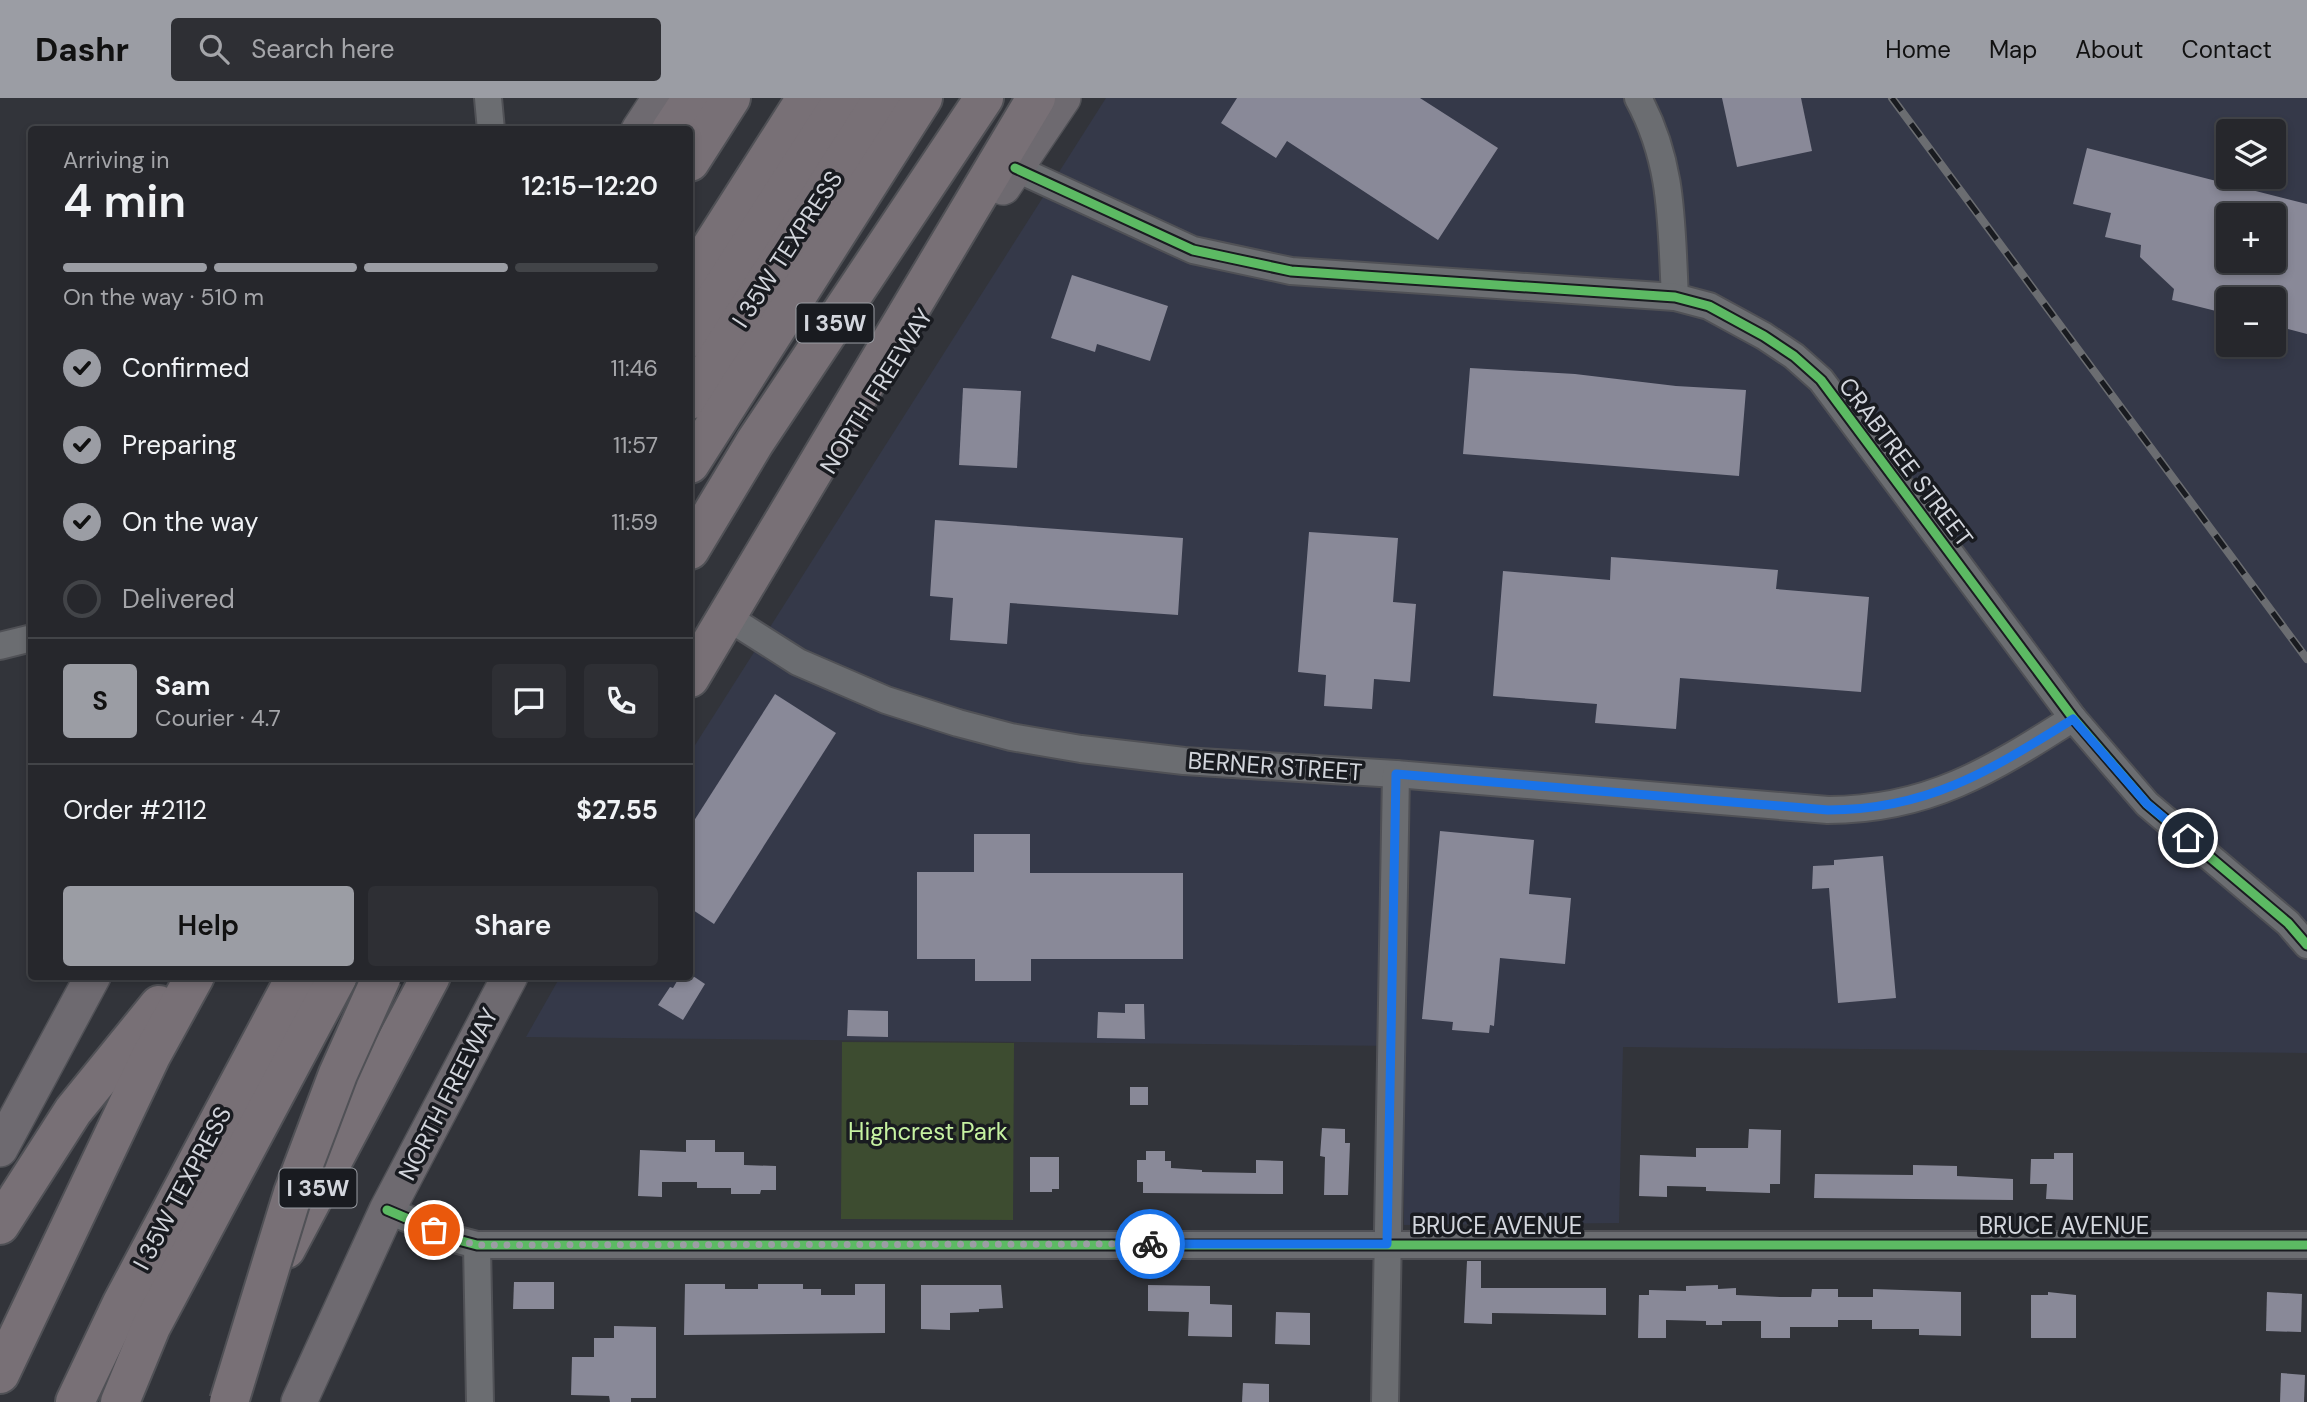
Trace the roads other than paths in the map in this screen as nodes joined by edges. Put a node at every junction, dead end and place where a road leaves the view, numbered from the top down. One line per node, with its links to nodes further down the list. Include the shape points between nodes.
1 (488, 98): 13 (street)
2 (660, 98): 14 (main road)
3 (692, 98): 15 (highway)
4 (731, 98): 16 (highway)
5 (806, 98): 18 (highway)
6 (844, 98): 20 (highway, I 35W TEXPRESS)
7 (883, 98): 21 (highway, I 35W TEXPRESS)
8 (923, 98): 22 (highway)
9 (984, 98): 23 (highway, I 35W, via 755,442)
10 (1037, 98): 27 (highway)
11 (1063, 98): 17 (main road, NORTH FREEWAY)
12 (1638, 98): 19 (street, via 1660,149 1668,183)
13 (491, 126)
14 (642, 126)
15 (674, 126)
16 (693, 157)
17 (1015, 167): 19 (street, CRABTREE STREET, via 1193,250 1291,271); 24 (main road, NORTH FREEWAY)
18 (693, 274)
19 (1675, 297): 29 (street, CRABTREE STREET, via 1709,306 1764,336 1821,380)
20 (693, 333)
21 (693, 395)
22 (693, 459)
23 (693, 545)
24 (732, 620): 28 (main road, NORTH FREEWAY); 30 (street, BERNER STREET, via 798,662 886,700 1011,737 1184,761)
25 (28, 639): 26 (street)
26 (0, 646)
27 (693, 673)
28 (693, 680)
29 (2073, 719): 30 (street, BERNER STREET, via 1965,781 1920,799 1862,810); 31 (street, CRABTREE STREET, via 2147,804 2288,923)
30 (1396, 774): 43 (street)
31 (2307, 945)
32 (91, 980): 40 (main road)
33 (180, 980): 42 (highway, via 74,1111)
34 (193, 980): 46 (highway, via 151,1056)
35 (294, 980): 47 (highway, I 35W TEXPRESS, via 169,1212)
36 (336, 980): 48 (highway, I 35W TEXPRESS, via 151,1328)
37 (380, 980): 50 (highway, bridge, via 293,1193)
38 (429, 980): 49 (highway, I 35W, via 296,1230)
39 (508, 980): 41 (main road, NORTH FREEWAY)
40 (0, 1149)
41 (387, 1210): 44 (street, BRUCE AVENUE); 51 (main road, NORTH FREEWAY)
42 (0, 1224)
43 (1387, 1244): 44 (street, BRUCE AVENUE); 45 (street, BRUCE AVENUE); 53 (street)
44 (477, 1245): 52 (street)
45 (2307, 1245)
46 (0, 1374)
47 (75, 1402)
48 (120, 1402)
49 (212, 1402)
50 (229, 1402)
51 (299, 1402)
52 (480, 1402)
53 (1385, 1402)

